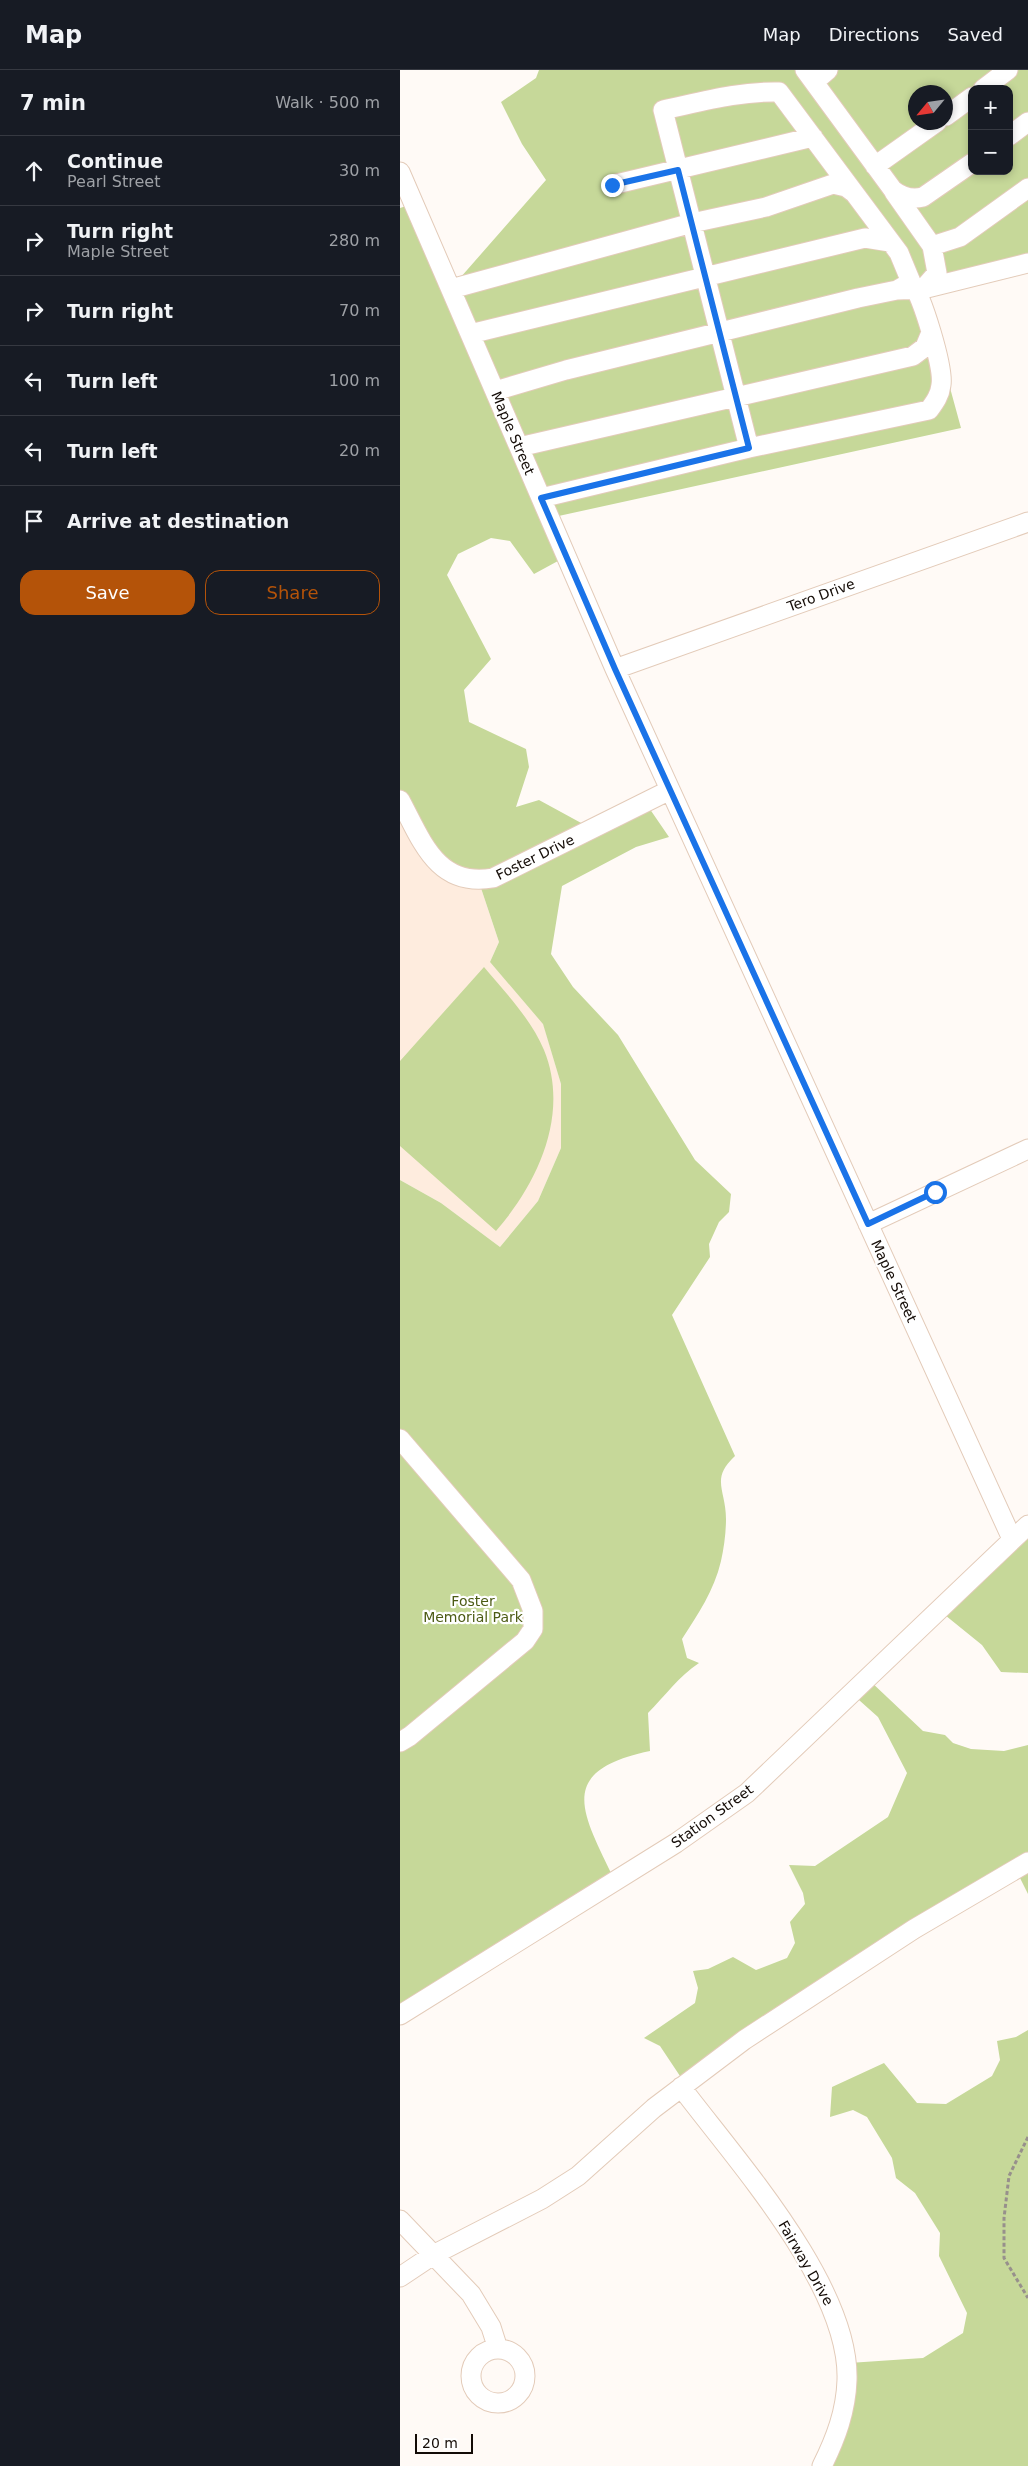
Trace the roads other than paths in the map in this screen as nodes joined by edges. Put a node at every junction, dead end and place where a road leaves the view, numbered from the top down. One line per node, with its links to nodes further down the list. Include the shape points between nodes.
1 (828, 70): 3 (street)
2 (1008, 70): 4 (street)
3 (809, 76): 11 (street)
4 (988, 85)
5 (968, 100): 6 (street)
6 (953, 111)
7 (1028, 122): 9 (street)
8 (926, 130): 11 (street)
9 (1013, 133)
10 (813, 137): 13 (street); 13 (street, via 779,92 723,97 663,110); 18 (street)
11 (875, 166): 17 (street)
12 (968, 166): 17 (street, via 923,197 900,196)
13 (678, 170): 15 (street); 19 (street)
14 (400, 172): 25 (street, Maple Street)
15 (612, 185)
16 (1028, 188): 21 (street, via 960,237)
17 (892, 190): 21 (street)
18 (855, 193): 19 (street, via 833,184 766,207); 20 (street)
19 (692, 223): 23 (street); 25 (street)
20 (890, 242): 23 (street, via 865,238); 24 (street, via 899,253)
21 (932, 246): 24 (street, via 937,274)
22 (1028, 263): 24 (street)
23 (705, 276): 26 (street); 27 (street)
24 (912, 287): 26 (street); 28 (street, via 928,319)
25 (451, 289): 27 (street, Maple Street)
26 (719, 332): 29 (street); 30 (street)
27 (470, 334): 29 (street, Maple Street)
28 (930, 335): 30 (street, via 925,347 913,356); 32 (street, via 942,384 929,410)
29 (495, 391): 31 (street, Maple Street)
30 (736, 397): 31 (street); 32 (street)
31 (519, 447): 33 (street, Maple Street)
32 (749, 448): 33 (street)
33 (541, 498): 35 (street, Maple Street)
34 (1028, 522): 35 (street, Tero Drive)
35 (615, 669): 36 (street, Maple Street)
36 (670, 790): 37 (street, Foster Drive, via 492,878 477,881 460,878 444,870 430,856); 39 (street, Maple Street)
37 (400, 800)
38 (1028, 1149): 39 (street)
39 (868, 1224): 42 (street, Maple Street)
40 (400, 1439): 43 (street, via 521,1580 533,1611 533,1629 525,1641)
41 (1028, 1525): 42 (street, Station Street)
42 (1012, 1540): 45 (street, Station Street, via 747,1793 676,1843)
43 (400, 1742)
44 (1028, 1862): 46 (street, via 818,1990)
45 (400, 2015)
46 (681, 2087): 48 (street, via 578,2176); 51 (street, Fairway Drive, via 791,2234 831,2304 842,2340 847,2378 844,2413)
47 (400, 2220): 48 (street)
48 (434, 2255): 49 (street); 50 (street, via 481,2308)
49 (400, 2277)
50 (498, 2349)
51 (822, 2466)

